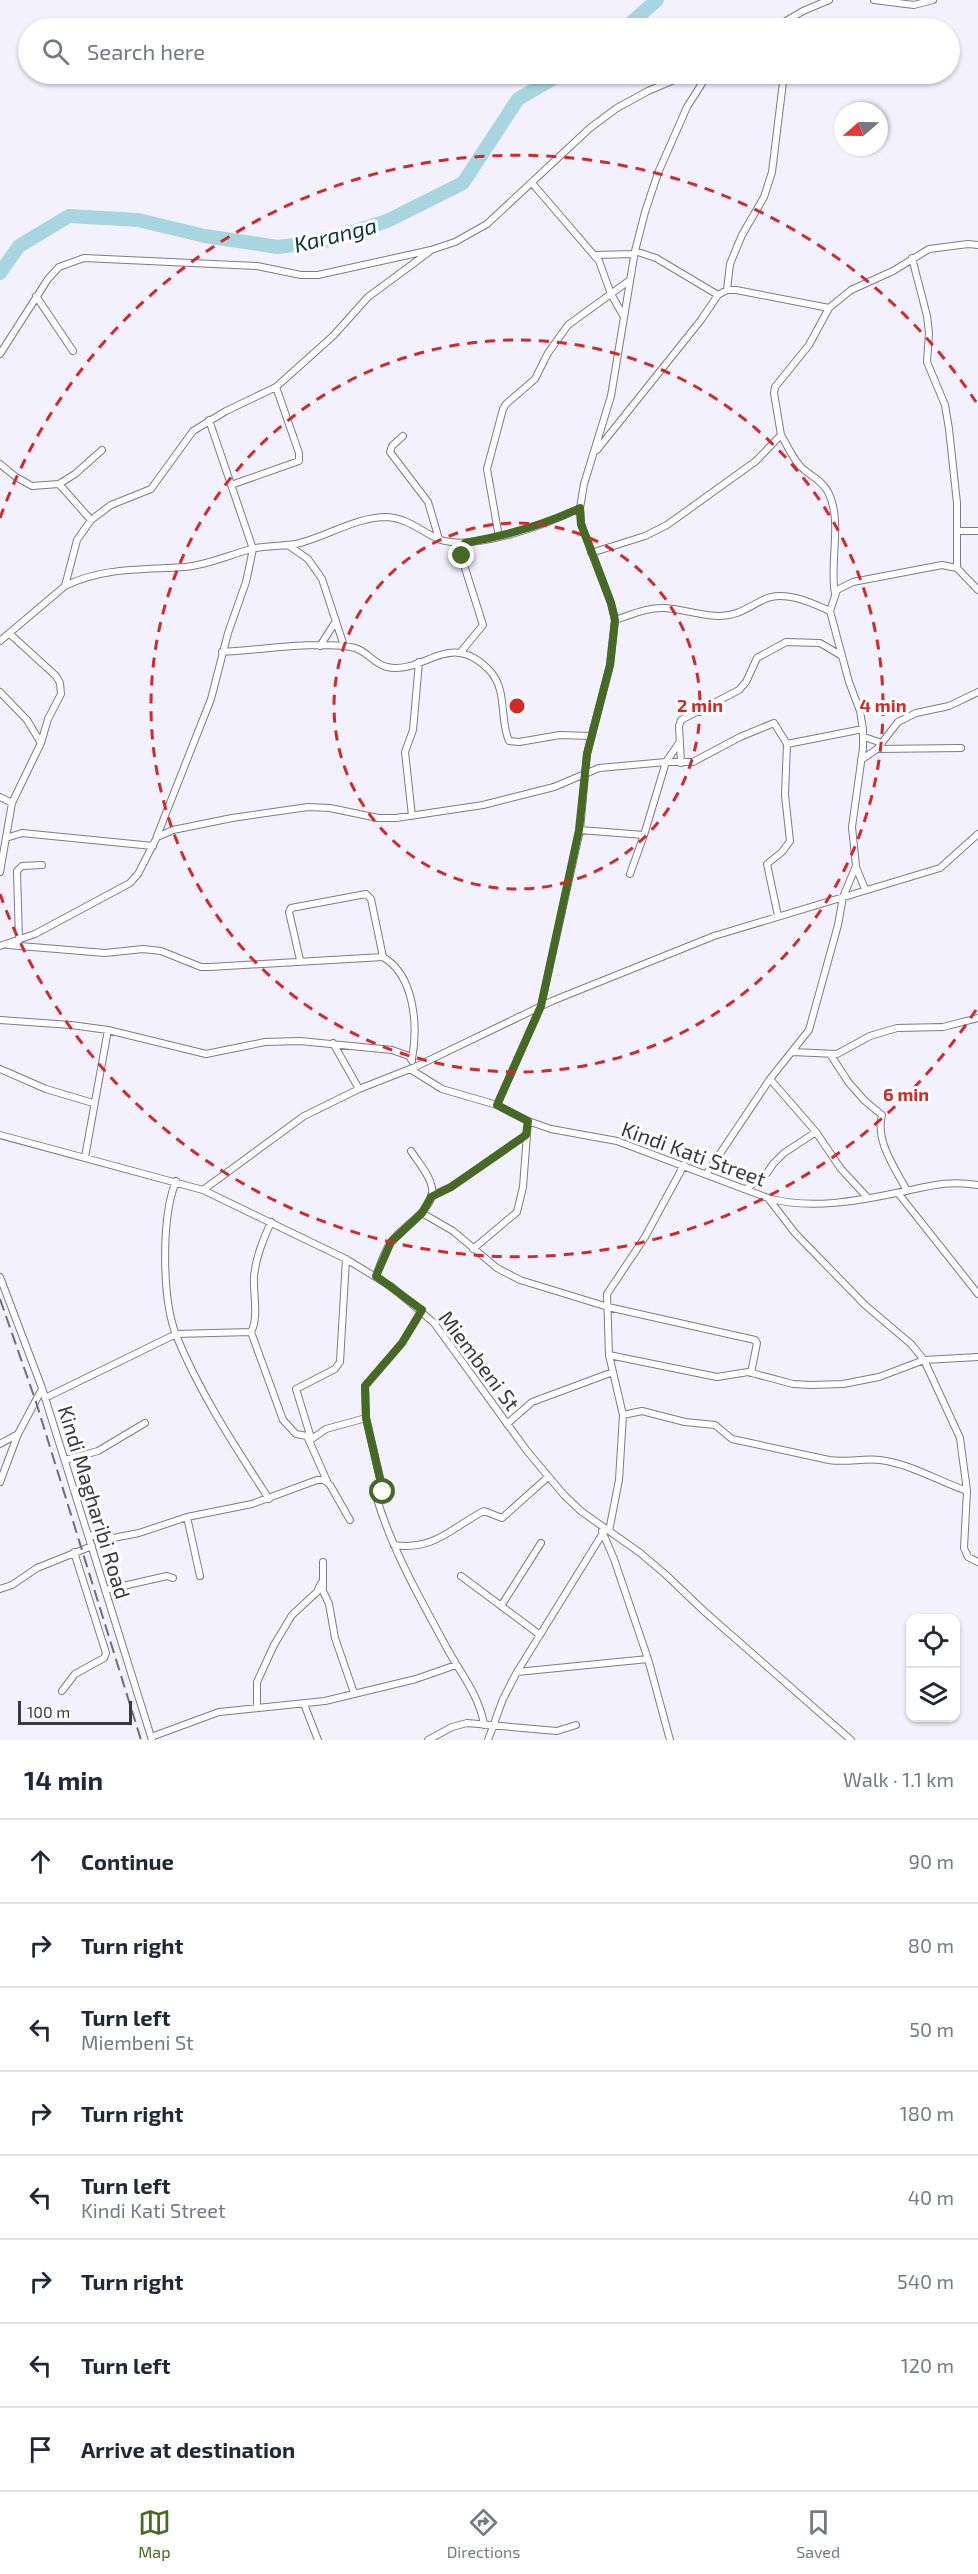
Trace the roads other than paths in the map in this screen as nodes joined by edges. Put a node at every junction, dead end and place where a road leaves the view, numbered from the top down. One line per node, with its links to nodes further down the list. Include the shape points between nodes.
1 (829, 0): 4 (street)
2 (874, 0): 3 (street, via 914,5)
3 (933, 0)
4 (796, 18)
5 (664, 84): 8 (street, via 617,108 582,134)
6 (702, 84): 11 (street, via 687,107 658,173)
7 (783, 84): 15 (street, via 772,172 764,197 730,264)
8 (532, 183): 10 (street, via 487,224); 12 (street)
9 (978, 245): 13 (street, via 935,248)
10 (431, 250): 18 (street, via 318,275 257,266 84,258 59,267); 23 (street, via 368,297 333,336)
11 (634, 252): 12 (street); 14 (street); 17 (street, via 656,258)
12 (594, 255): 16 (street, via 604,268)
13 (912, 258): 19 (street, via 859,285); 34 (street, via 927,316 927,362 945,405 950,429)
14 (631, 279): 16 (street); 20 (street)
15 (727, 290): 17 (street); 19 (street)
16 (611, 294): 20 (street); 36 (street, via 568,325 535,378 503,409 487,469)
17 (717, 295): 28 (street)
18 (36, 296): 21 (street); 22 (street)
19 (830, 308): 25 (street, via 809,345 774,390)
20 (624, 317): 28 (street, via 611,396)
21 (73, 351)
22 (0, 354)
23 (276, 387): 24 (street); 31 (street, via 299,461)
24 (209, 420): 31 (street); 33 (street, via 193,431 151,489 111,505)
25 (781, 435): 41 (street, via 756,461 667,525); 45 (street, via 799,466 820,481 832,502)
26 (403, 436): 37 (street, via 390,452 428,502)
27 (102, 450): 30 (street)
28 (594, 454): 32 (street)
29 (0, 464): 30 (street, via 32,486)
30 (60, 484): 33 (street)
31 (231, 485): 40 (street)
32 (580, 508): 36 (street); 41 (street)
33 (91, 520): 43 (street, via 77,540)
34 (957, 531): 35 (street); 42 (street)
35 (978, 531)
36 (499, 537): 38 (street)
37 (439, 539): 38 (street); 39 (street, via 415,524 386,517 355,522)
38 (465, 543): 54 (street, via 463,562 483,625)
39 (287, 545): 40 (street); 48 (street, via 314,566)
40 (253, 549): 43 (street, via 187,567 91,575); 53 (street)
41 (591, 553): 47 (street)
42 (957, 568): 44 (street); 45 (street, via 942,565 866,579 844,586)
43 (66, 586): 49 (street)
44 (978, 590)
45 (835, 595): 46 (street)
46 (830, 611): 47 (street, via 807,601 775,597 734,615 664,608); 55 (street)
47 (615, 620): 60 (street, via 610,665)
48 (336, 621): 51 (street); 52 (street)
49 (10, 634): 50 (street); 63 (street, via 60,683 61,694 48,719)
50 (0, 641)
51 (320, 646): 52 (street); 53 (street)
52 (344, 646): 56 (street, via 361,650 386,667)
53 (222, 652): 78 (street, via 211,699)
54 (460, 653): 56 (street, via 442,653); 60 (street, via 480,663 498,683 509,741)
55 (842, 657): 59 (street); 62 (street, via 820,644 786,642 757,658 739,690 681,720)
56 (419, 662): 74 (street, via 413,730 405,752)
57 (0, 692): 63 (street, via 27,720)
58 (978, 692): 64 (street, via 949,706 906,717 892,727)
59 (863, 729): 61 (street); 65 (street)
60 (591, 736): 71 (street)
61 (864, 737): 64 (street); 68 (street)
62 (680, 742): 69 (street); 70 (street)
63 (42, 743): 73 (street)
64 (882, 743): 67 (street)
65 (787, 744): 70 (street, via 774,723 698,760); 88 (street, via 784,795 790,842 767,864)
66 (961, 748): 67 (street)
67 (877, 749): 68 (street)
68 (861, 760): 83 (street, via 852,827)
69 (666, 762): 70 (street); 71 (street, via 598,768); 77 (street)
70 (681, 763)
71 (585, 773): 74 (street, via 538,792); 75 (street)
72 (0, 797): 73 (street)
73 (12, 803): 79 (street)
74 (412, 816): 78 (street, via 378,818 308,807 196,824)
75 (579, 830): 77 (street); 93 (street)
76 (978, 834): 86 (street, via 940,868)
77 (644, 835): 85 (street)
78 (157, 837): 80 (street)
79 (6, 838): 80 (street, via 22,833); 81 (street)
80 (153, 846): 89 (street, via 130,883)
81 (2, 852): 84 (street)
82 (42, 865): 89 (street, via 22,866 17,871)
83 (856, 866): 86 (street); 87 (street)
84 (0, 872)
85 (630, 874)
86 (865, 889): 87 (street)
87 (843, 897): 88 (street); 98 (street, via 809,1030)
88 (777, 916): 93 (street, via 714,936)
89 (20, 941): 90 (street)
90 (2, 946): 92 (street, via 105,953 143,949 161,951 201,967)
91 (383, 957): 92 (street); 92 (street, via 372,904 366,894 289,910); 100 (street, via 400,973 410,999 416,1027)
92 (300, 960)
93 (541, 1006): 101 (street); 106 (street)
94 (978, 1018): 99 (street, via 943,1027 897,1028)
95 (0, 1020): 96 (street)
96 (108, 1030): 97 (street, via 206,1054 265,1042); 105 (street)
97 (333, 1043): 100 (street, via 392,1050); 104 (street)
98 (792, 1052): 99 (street); 103 (street)
99 (830, 1054): 119 (street, via 849,1083 882,1114 883,1143)
100 (412, 1059): 101 (street)
101 (412, 1068): 104 (street); 106 (street, Kindi Kati Street, via 442,1089)
102 (0, 1069): 105 (street)
103 (770, 1079): 108 (street); 114 (street)
104 (359, 1089): 118 (street, via 304,1116)
105 (93, 1103): 112 (street)
106 (497, 1105): 107 (street, Kindi Kati Street)
107 (528, 1121): 110 (street); 113 (street, Kindi Kati Street, via 617,1141)
108 (816, 1132): 117 (street, via 784,1153); 122 (street, via 841,1169)
109 (0, 1135): 112 (street, Miembeni St)
110 (526, 1135): 121 (street); 126 (street, via 518,1212)
111 (411, 1151): 121 (street, via 429,1180)
112 (85, 1157): 115 (street, Miembeni St)
113 (684, 1165): 114 (street, Kindi Kati Street); 131 (street, via 645,1237 609,1290)
114 (707, 1173): 117 (street, Kindi Kati Street)
115 (176, 1181): 118 (street, Miembeni St); 134 (street, via 168,1199 165,1244)
116 (978, 1185): 119 (street, Kindi Kati Street, via 944,1182)
117 (746, 1189): 123 (street, Kindi Kati Street)
118 (203, 1190): 125 (street, Miembeni St)
119 (907, 1191): 120 (street, Kindi Kati Street)
120 (898, 1193): 122 (street, Kindi Kati Street); 130 (street)
121 (431, 1197): 124 (street)
122 (867, 1197): 123 (street, Kindi Kati Street, via 807,1204)
123 (768, 1198): 137 (street, via 795,1233)
124 (422, 1213): 126 (street, via 453,1231); 128 (street, via 391,1242)
125 (271, 1222): 127 (street, Miembeni St); 133 (street, via 257,1258 255,1322)
126 (473, 1249): 131 (street, via 496,1268 520,1280)
127 (346, 1259): 128 (street, Miembeni St); 147 (street, via 340,1362 335,1369 296,1389)
128 (376, 1276): 132 (street, Miembeni St)
129 (0, 1277): 140 (street, Kindi Magharibi Road)
130 (978, 1294)
131 (608, 1307): 135 (street); 139 (street, via 754,1340 757,1343)
132 (422, 1310): 143 (street, via 402,1343 367,1383); 145 (street, Miembeni St)
133 (251, 1332): 134 (street); 147 (street, via 283,1420 296,1434)
134 (176, 1334): 141 (street); 154 (street, via 196,1377)
135 (609, 1354): 138 (street); 139 (street, via 717,1377)
136 (978, 1357): 137 (street)
137 (924, 1360): 139 (street, via 879,1377 843,1384 793,1384); 153 (street, via 960,1438)
138 (613, 1372): 142 (street); 145 (street, via 532,1402)
139 (751, 1373)
140 (42, 1388): 141 (street, Kindi Magharibi Road); 146 (street)
141 (45, 1398): 149 (street, Kindi Magharibi Road)
142 (623, 1415): 153 (street, via 642,1411 715,1425 732,1439 829,1460 896,1463); 157 (street, via 619,1480)
143 (366, 1418): 147 (street, via 326,1429); 160 (street, via 383,1491 377,1499)
144 (145, 1423): 149 (street, via 98,1451)
145 (507, 1424): 150 (street, Miembeni St)
146 (18, 1434): 148 (street); 151 (street)
147 (310, 1439): 152 (street)
148 (0, 1444)
149 (66, 1460): 158 (street, Kindi Magharibi Road)
150 (548, 1477): 157 (street, Miembeni St); 160 (street, via 502,1518 484,1511 431,1541 413,1546)
151 (0, 1482)
152 (329, 1484): 154 (street, via 317,1480); 156 (street)
153 (967, 1491): 164 (street, via 964,1548 968,1557)
154 (269, 1499): 155 (street)
155 (186, 1517): 158 (street, via 118,1538); 165 (street)
156 (350, 1520)
157 (606, 1532): 172 (street); 173 (street); 188 (street, Miembeni St, via 665,1574)
158 (89, 1535): 161 (street, Kindi Magharibi Road)
159 (541, 1543): 171 (street)
160 (394, 1545): 174 (street)
161 (92, 1546): 162 (street); 170 (street, Kindi Magharibi Road)
162 (74, 1552): 169 (street); 176 (street, via 106,1653 71,1677)
163 (324, 1562): 168 (street)
164 (978, 1562)
165 (200, 1576)
166 (461, 1576): 171 (street)
167 (173, 1578): 170 (street, via 167,1575)
168 (321, 1583): 177 (street); 179 (street, via 312,1598 292,1615 274,1645 257,1682)
169 (0, 1589)
170 (105, 1590): 183 (street, Kindi Magharibi Road)
171 (501, 1606): 172 (street)
172 (540, 1635): 175 (street)
173 (648, 1659): 175 (street); 187 (street)
174 (456, 1665): 177 (street); 180 (street, via 479,1704)
175 (517, 1672): 182 (street)
176 (62, 1691)
177 (354, 1693): 178 (street)
178 (304, 1704): 179 (street); 184 (street)
179 (257, 1708): 183 (street, via 219,1712)
180 (484, 1725): 182 (street); 185 (street, via 458,1725)
181 (576, 1725): 182 (street, via 557,1731)
182 (493, 1726): 186 (street)
183 (152, 1738)
184 (318, 1740)
185 (428, 1740)
186 (488, 1740)
187 (670, 1740)
188 (851, 1740)

